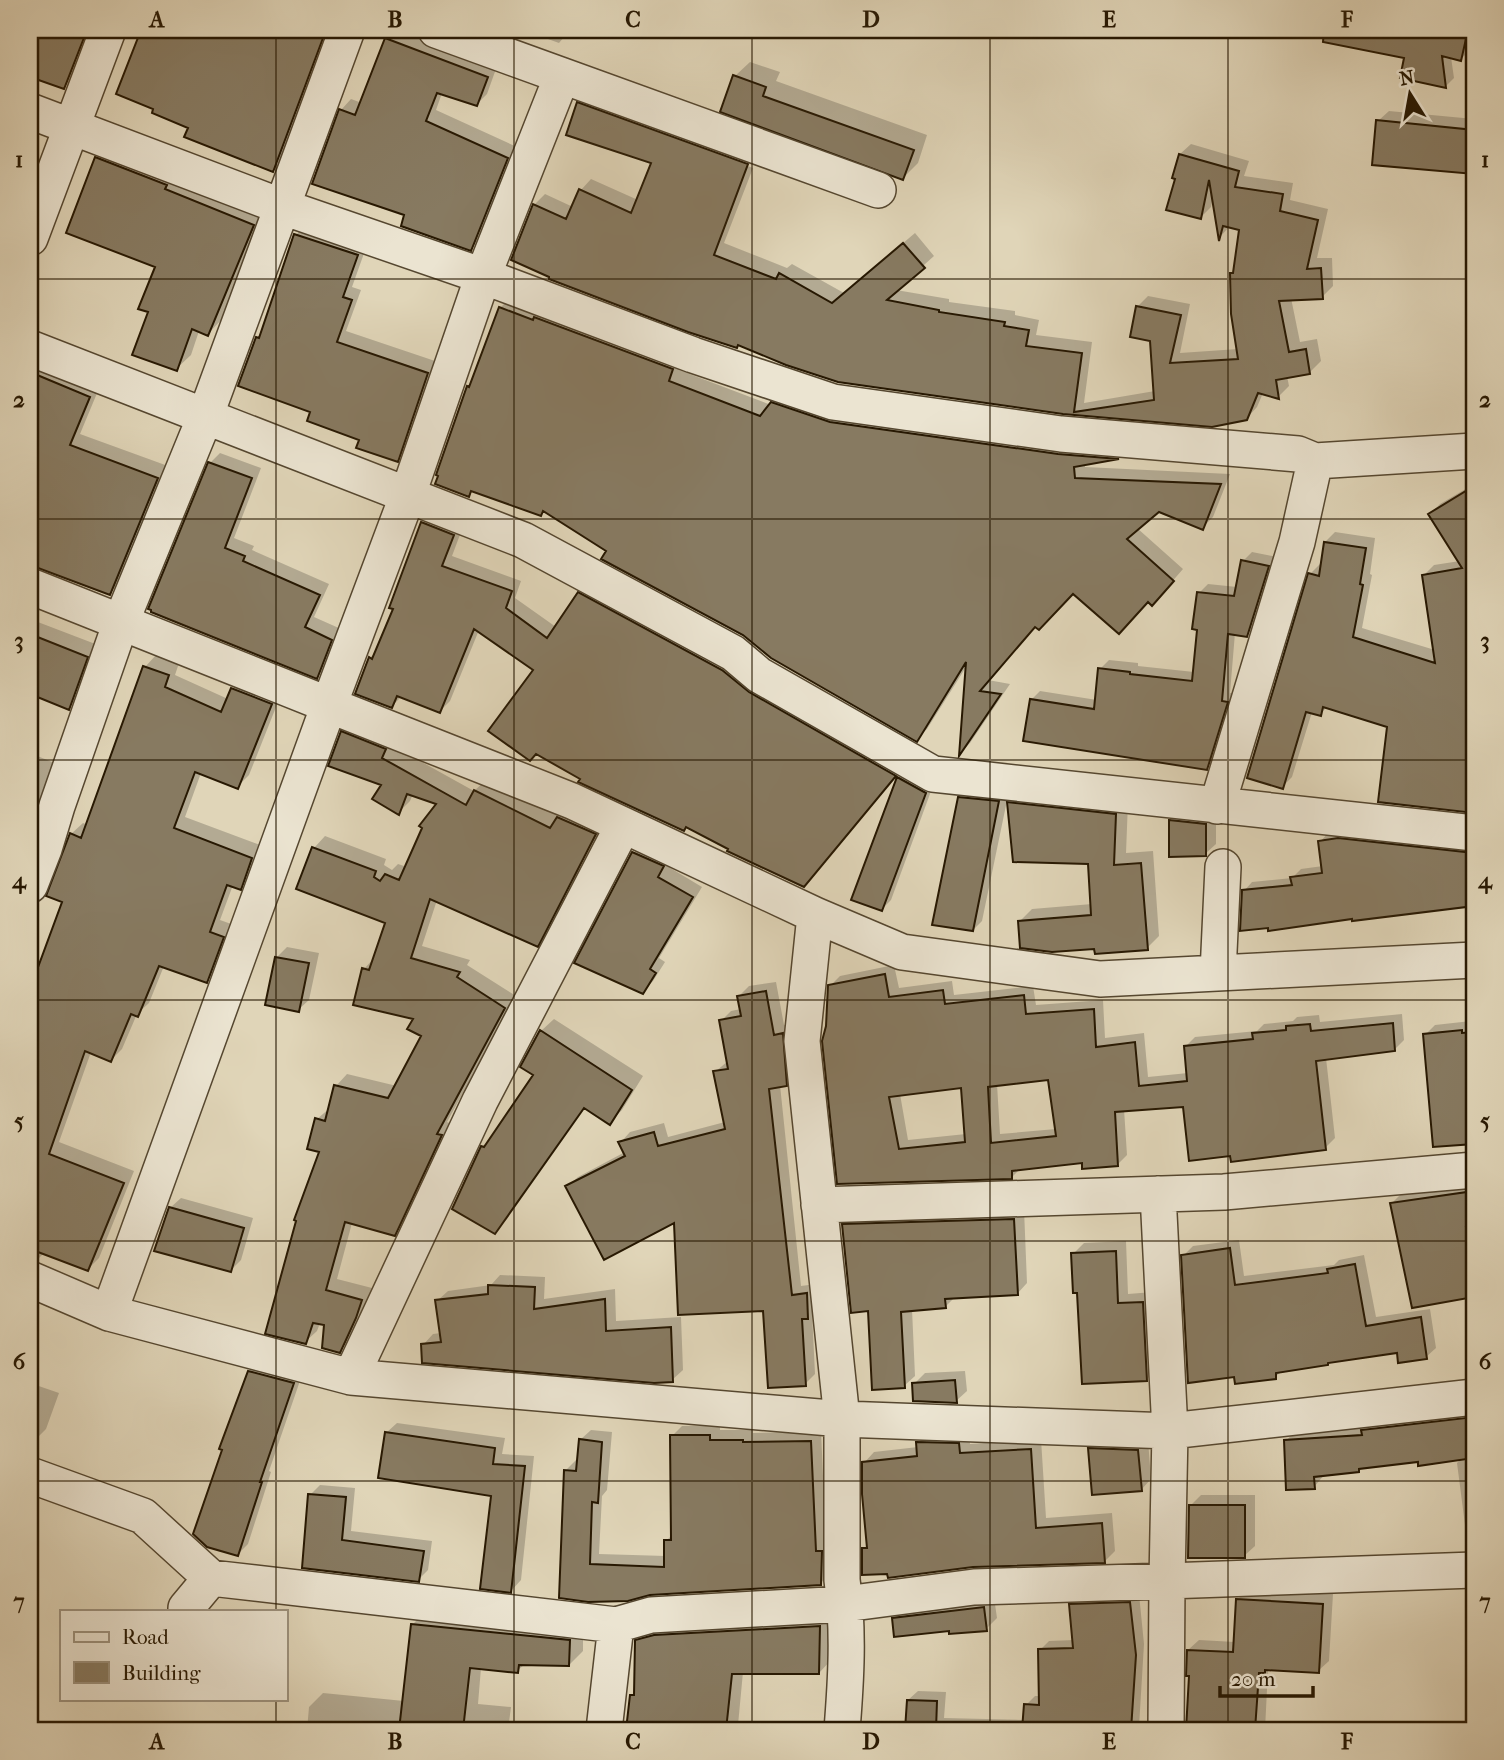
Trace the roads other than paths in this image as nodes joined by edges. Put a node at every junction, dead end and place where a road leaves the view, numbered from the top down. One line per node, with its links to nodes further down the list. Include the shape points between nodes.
1 (107, 30): 6 (street)
2 (347, 30): 8 (street)
3 (436, 30): 4 (street)
4 (562, 76): 7 (street); 10 (street)
5 (30, 111): 6 (street)
6 (71, 128): 8 (street); 9 (street)
7 (878, 190)
8 (283, 207): 10 (street); 12 (street)
9 (30, 238)
10 (483, 276): 14 (street, via 833,402 1061,434 1298,454); 15 (street)
11 (30, 348): 12 (street)
12 (205, 417): 15 (street); 17 (street)
13 (1474, 451): 14 (street)
14 (1312, 478): 19 (street)
15 (407, 497): 18 (street); 19 (street, via 523,540 733,653 759,675 933,774)
16 (30, 586): 17 (street)
17 (121, 622): 18 (street); 23 (street)
18 (329, 705): 20 (street, via 572,801); 31 (street)
19 (1217, 806): 21 (street)
20 (623, 826): 24 (street); 32 (street, via 480,1101)
21 (1474, 832)
22 (1223, 867): 26 (street)
23 (30, 885)
24 (815, 915): 26 (street, via 915,954 1100,979); 29 (street, via 802,1041)
25 (1474, 960): 26 (street)
26 (1218, 973)
27 (1474, 1170): 28 (street)
28 (1158, 1194): 29 (street); 35 (street)
29 (819, 1205): 34 (street)
30 (30, 1279): 31 (street)
31 (109, 1313): 32 (street)
32 (351, 1377): 34 (street)
33 (1474, 1397): 35 (street)
34 (842, 1419): 35 (street); 40 (street)
35 (1170, 1430): 39 (street)
36 (30, 1475): 38 (street, via 143,1516)
37 (1474, 1570): 39 (street)
38 (211, 1578): 41 (street); 42 (street)
39 (1167, 1581): 40 (street, via 974,1587); 45 (street)
40 (845, 1604): 42 (street, via 651,1615); 44 (street, via 847,1671)
41 (186, 1608)
42 (616, 1625): 43 (street)
43 (604, 1730)
44 (842, 1730)
45 (1166, 1730)

